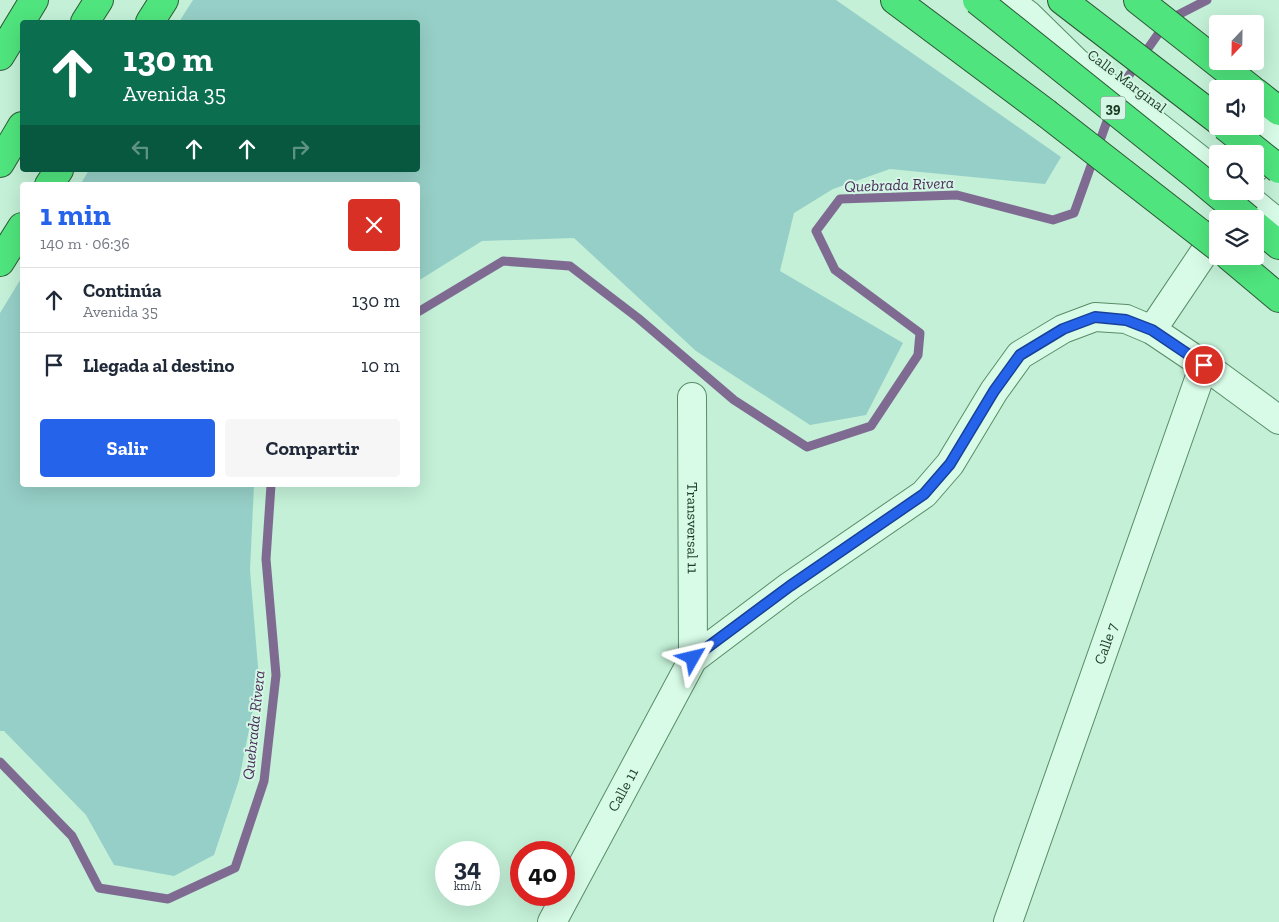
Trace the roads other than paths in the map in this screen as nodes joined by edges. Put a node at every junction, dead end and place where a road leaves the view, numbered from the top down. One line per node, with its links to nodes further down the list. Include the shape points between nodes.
1 (34, 0): 9 (highway)
2 (99, 0): 10 (highway)
3 (164, 0): 11 (highway)
4 (895, 0): 35 (highway, bridge)
5 (977, 0): 26 (highway, 39, bridge, via 1194,174)
6 (1062, 0): 19 (highway)
7 (1138, 0): 14 (highway)
8 (1018, 8): 19 (street, Calle Marginal, via 1082,56)
9 (22, 20)
10 (86, 20)
11 (151, 20)
12 (20, 23): 13 (highway)
13 (0, 56)
14 (1240, 80)
15 (1264, 99): 16 (highway)
16 (1279, 111)
17 (1279, 116): 22 (street)
18 (20, 129): 24 (highway)
19 (1201, 135): 21 (street, Calle Marginal); 23 (street, Calle Marginal)
20 (1236, 135): 25 (highway, bridge)
21 (1211, 145)
22 (1264, 148)
23 (1209, 153)
24 (0, 163)
25 (1279, 169)
26 (1209, 180)
27 (1264, 199): 30 (street)
28 (1243, 200): 31 (street)
29 (1251, 200): 32 (street)
30 (1279, 202)
31 (1234, 210)
32 (1279, 224)
33 (20, 230): 38 (highway)
34 (1264, 232): 37 (highway)
35 (1209, 240)
36 (1209, 245): 41 (street)
37 (1279, 245)
38 (0, 262)
39 (1240, 265): 40 (highway)
40 (1279, 298)
41 (1152, 330): 42 (street); 45 (street, via 1126,320 1095,317 1063,329 1020,355 950,464 924,494 790,586)
42 (1204, 365): 44 (street); 47 (street, Calle 7)
43 (692, 397): 45 (street, Transversal 11)
44 (1279, 420)
45 (693, 658): 46 (street, Calle 11)
46 (559, 920)
47 (1008, 922)

